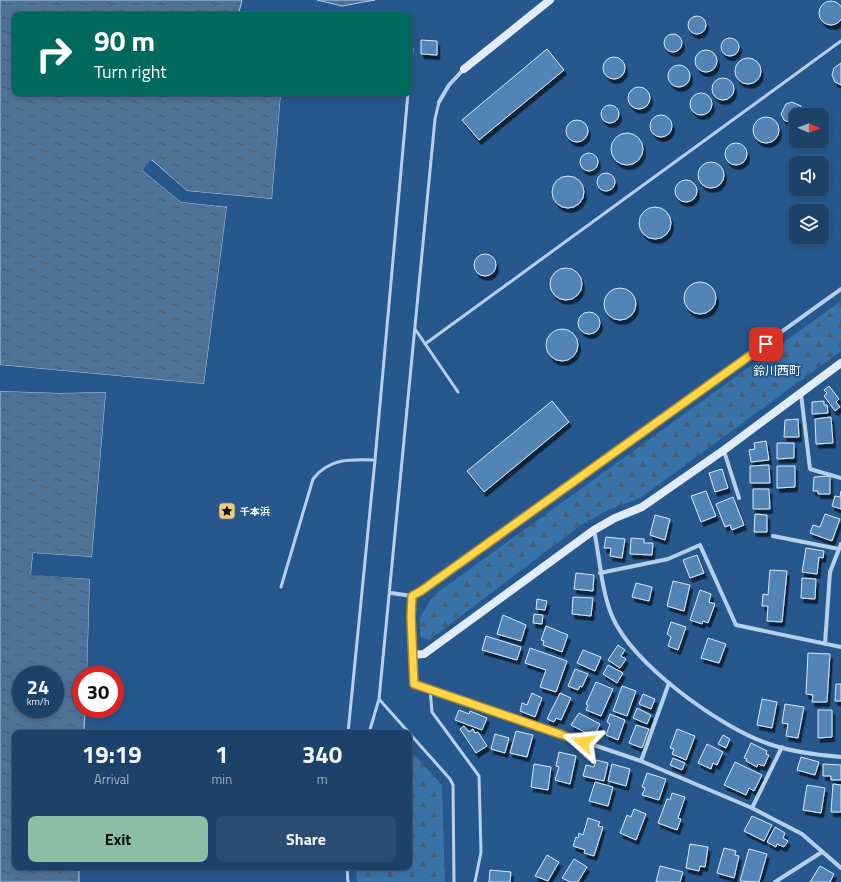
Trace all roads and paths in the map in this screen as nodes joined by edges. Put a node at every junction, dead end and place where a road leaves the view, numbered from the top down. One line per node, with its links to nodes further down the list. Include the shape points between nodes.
1 (550, 0): 3 (street)
2 (841, 41): 8 (lane)
3 (464, 69): 5 (street, via 449,85)
4 (408, 96): 13 (lane)
5 (439, 102): 7 (lane, via 435,119)
6 (841, 289): 23 (street)
7 (415, 329): 8 (lane); 22 (lane)
8 (425, 344): 10 (lane)
9 (841, 363): 11 (street)
10 (458, 392)
11 (801, 394): 12 (street); 14 (street, via 810,469)
12 (724, 450): 15 (street); 16 (street, via 642,507)
13 (375, 460): 21 (lane, via 343,460 318,472 313,479); 30 (lane)
14 (841, 478)
15 (739, 498)
16 (594, 530): 20 (street); 26 (street, via 424,654)
17 (773, 536): 19 (street)
18 (841, 544): 19 (street)
19 (839, 549): 24 (street, via 830,572)
20 (600, 573): 24 (street, via 668,559 700,544 736,625); 27 (street, via 612,617 626,640)
21 (281, 588)
22 (391, 593): 23 (street); 29 (lane)
23 (412, 596): 26 (street)
24 (825, 644): 25 (street)
25 (841, 647)
26 (412, 655): 28 (street, via 414,684)
27 (670, 683): 34 (street, via 728,725); 36 (street)
28 (430, 689): 36 (street); 43 (lane, via 432,712 479,776 481,852)
29 (379, 700): 31 (lane); 32 (lane)
30 (348, 730)
31 (370, 730)
32 (406, 730)
33 (412, 736): 42 (lane, via 450,778 453,785)
34 (782, 747): 35 (street, via 820,756); 37 (street)
35 (841, 757)
36 (641, 761): 37 (street)
37 (752, 808): 38 (street, via 802,834)
38 (822, 852): 39 (street); 44 (street)
39 (841, 868)
40 (347, 870): 41 (lane)
41 (348, 882)
42 (454, 882)
43 (475, 882)
44 (775, 882)

